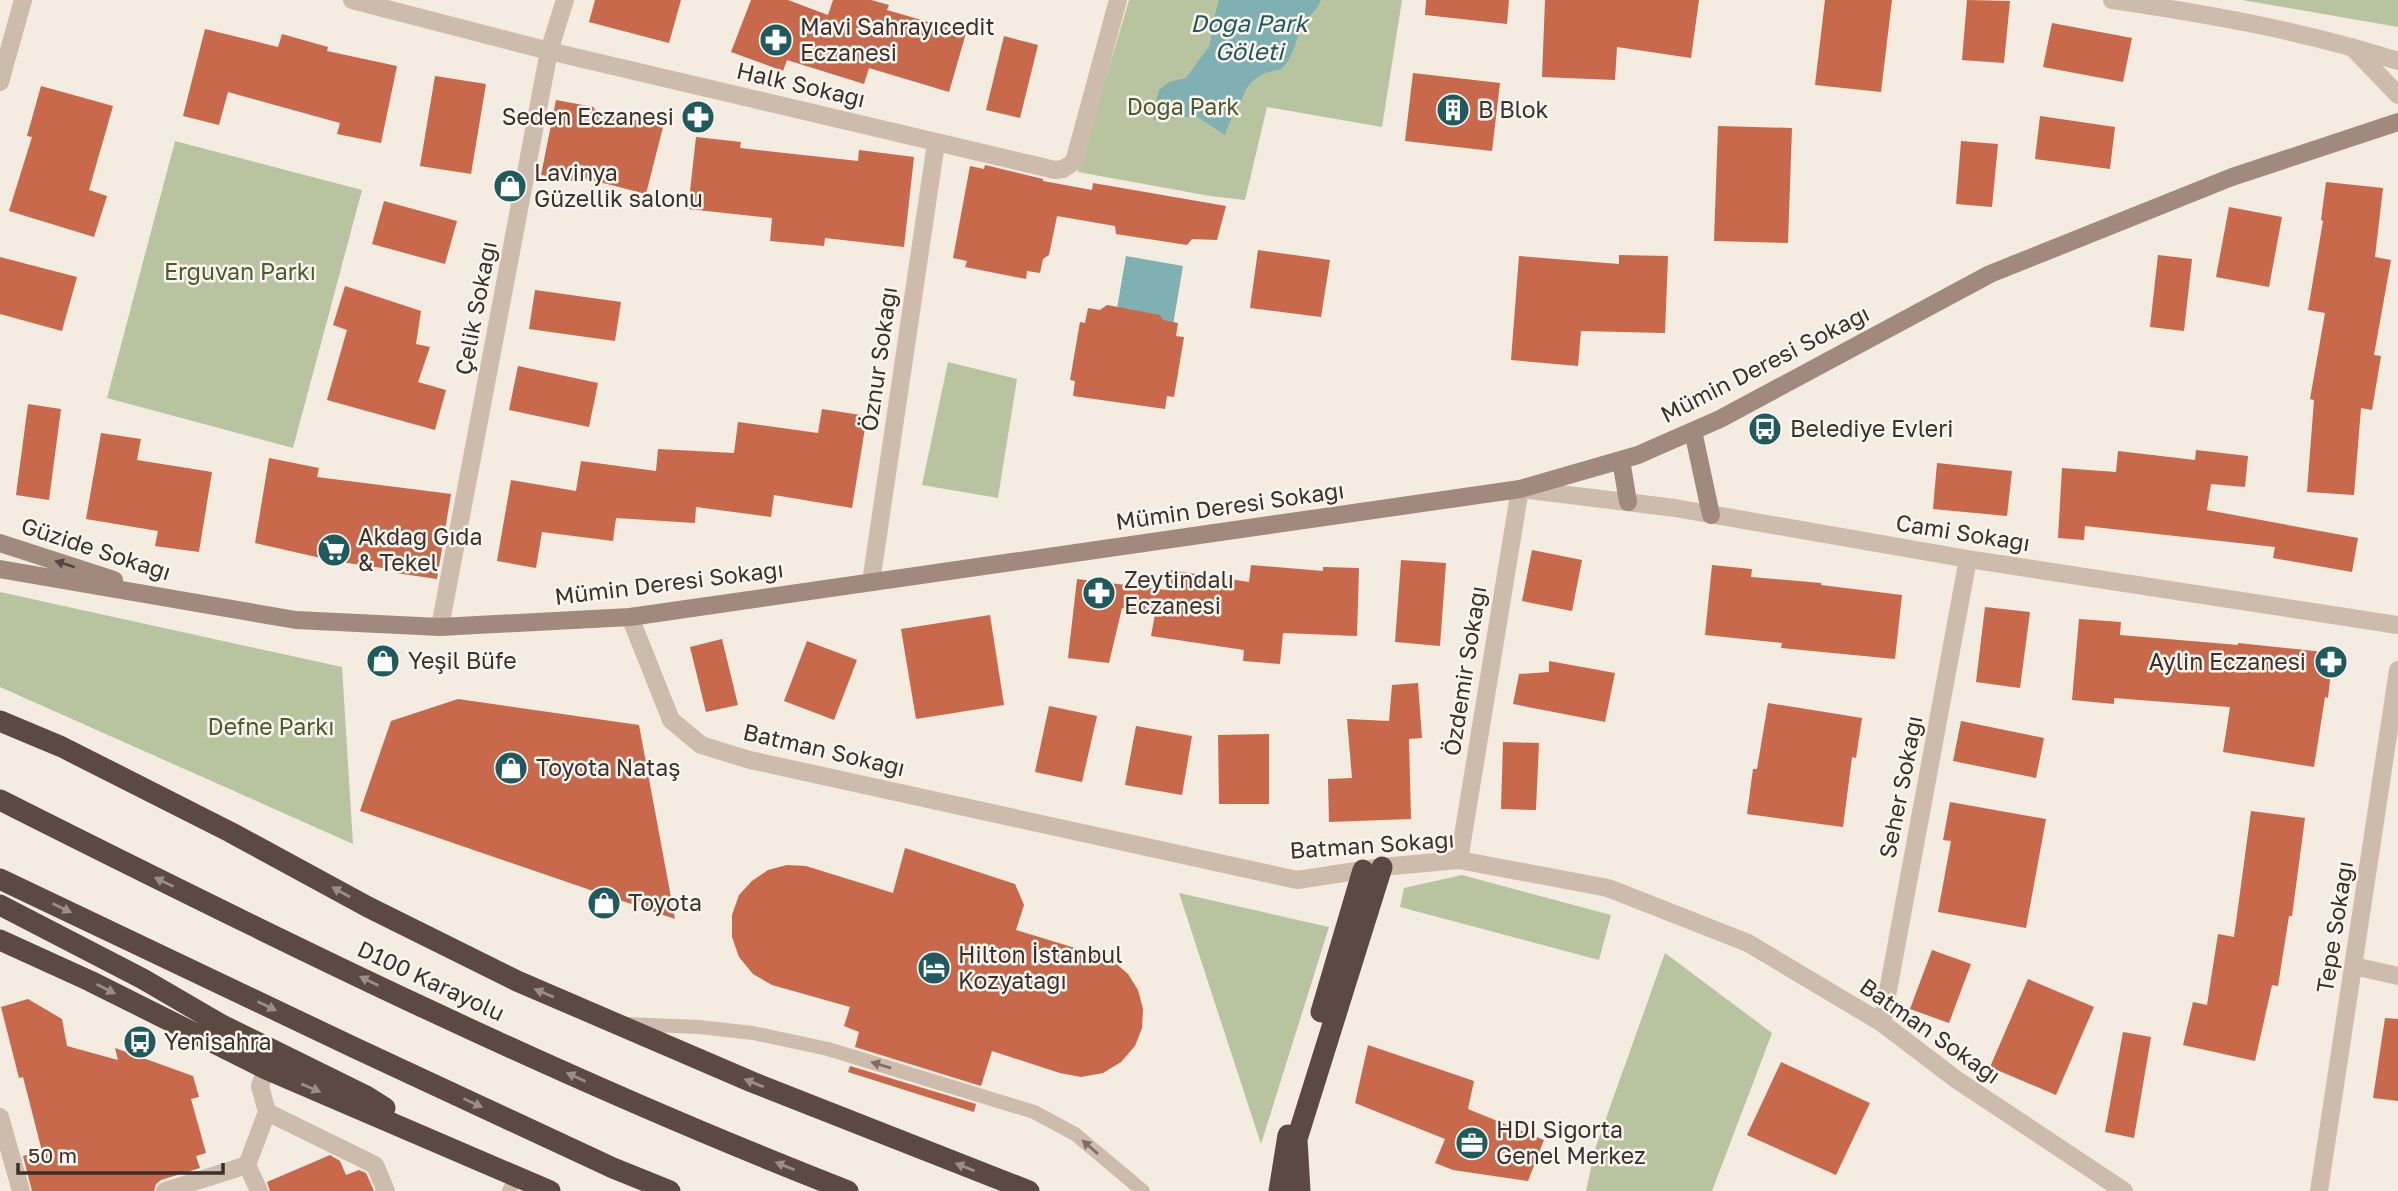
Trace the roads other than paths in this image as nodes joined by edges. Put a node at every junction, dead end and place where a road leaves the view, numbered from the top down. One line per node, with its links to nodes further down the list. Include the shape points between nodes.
1 (23, 0): 9 (street)
2 (352, 0): 7 (street, Halk Sokağı)
3 (565, 0): 7 (street, Çelik Sokağı)
4 (1118, 0): 12 (street, Halk Sokağı, via 1074,162 1055,170)
5 (2112, 0): 6 (street, via 2227,17)
6 (2349, 45): 8 (street); 10 (street)
7 (549, 51): 12 (street, Halk Sokağı); 25 (street, Çelik Sokağı)
8 (2398, 61)
9 (0, 82)
10 (2398, 95)
11 (2398, 122): 13 (street, Mümin Deresi Sokağı, via 2232,177 1990,274)
12 (936, 143): 21 (street, Öznur Sokağı)
13 (1693, 431): 14 (street, Mümin Deresi Sokağı); 17 (street)
14 (1621, 460): 15 (street, Mümin Deresi Sokağı); 16 (street)
15 (1520, 489): 16 (street, Cami Sokağı); 21 (street, Mümin Deresi Sokağı); 31 (street, Özdemir Sokağı)
16 (1628, 502): 17 (street, Cami Sokağı)
17 (1711, 514): 19 (street, Cami Sokağı)
18 (0, 543): 22 (street, Güzide Sokağı, one-way to 18)
19 (1968, 559): 24 (street, Cami Sokağı); 39 (street, Seher Sokağı)
20 (0, 569): 22 (street, Mümin Deresi Sokağı)
21 (871, 582): 23 (street, Mümin Deresi Sokağı)
22 (177, 601): 25 (street, Mümin Deresi Sokağı, via 296,620)
23 (630, 617): 25 (street, Mümin Deresi Sokağı); 32 (street, Batman Sokağı, via 671,720 701,745 750,760 1297,880)
24 (2398, 625)
25 (440, 627)
26 (2398, 670): 36 (street, Tepe Sokağı)
27 (0, 709): 29 (highway)
28 (0, 721): 29 (highway)
29 (62, 747): 38 (highway, one-way to 29, via 517,981 380,913)
30 (0, 800): 53 (highway, D100 Karayolu, one-way to 30, via 506,1045)
31 (1459, 860): 32 (street, Batman Sokağı); 39 (street, Batman Sokağı, via 1608,888 1748,943)
32 (1372, 869): 42 (highway)
33 (0, 878): 52 (highway, one-way to 52, via 353,1047)
34 (0, 905): 44 (highway, via 222,1025 366,1096)
35 (0, 940): 40 (highway, one-way to 40)
36 (2354, 966): 37 (street); 59 (street, Tepe Sokağı)
37 (2398, 976)
38 (615, 1023): 54 (highway, one-way to 38); 55 (lane, one-way to 38, via 1075,1133 1034,1112 828,1049 753,1033)
39 (1882, 1023): 58 (street, Batman Sokağı, via 1957,1080)
40 (266, 1069): 41 (street, via 260,1086); 44 (highway, one-way to 44)
41 (267, 1112): 45 (street); 50 (street, via 374,1165)
42 (1298, 1114): 56 (highway); 57 (highway)
43 (0, 1117): 47 (street)
44 (433, 1140): 46 (highway)
45 (247, 1165): 48 (street); 49 (street)
46 (513, 1184): 51 (highway)
47 (21, 1191)
48 (165, 1191)
49 (259, 1191)
50 (386, 1191)
51 (550, 1191)
52 (670, 1191)
53 (848, 1191)
54 (1029, 1191)
55 (1143, 1191)
56 (1279, 1191)
57 (1300, 1191)
58 (2124, 1191)
59 (2319, 1191)

